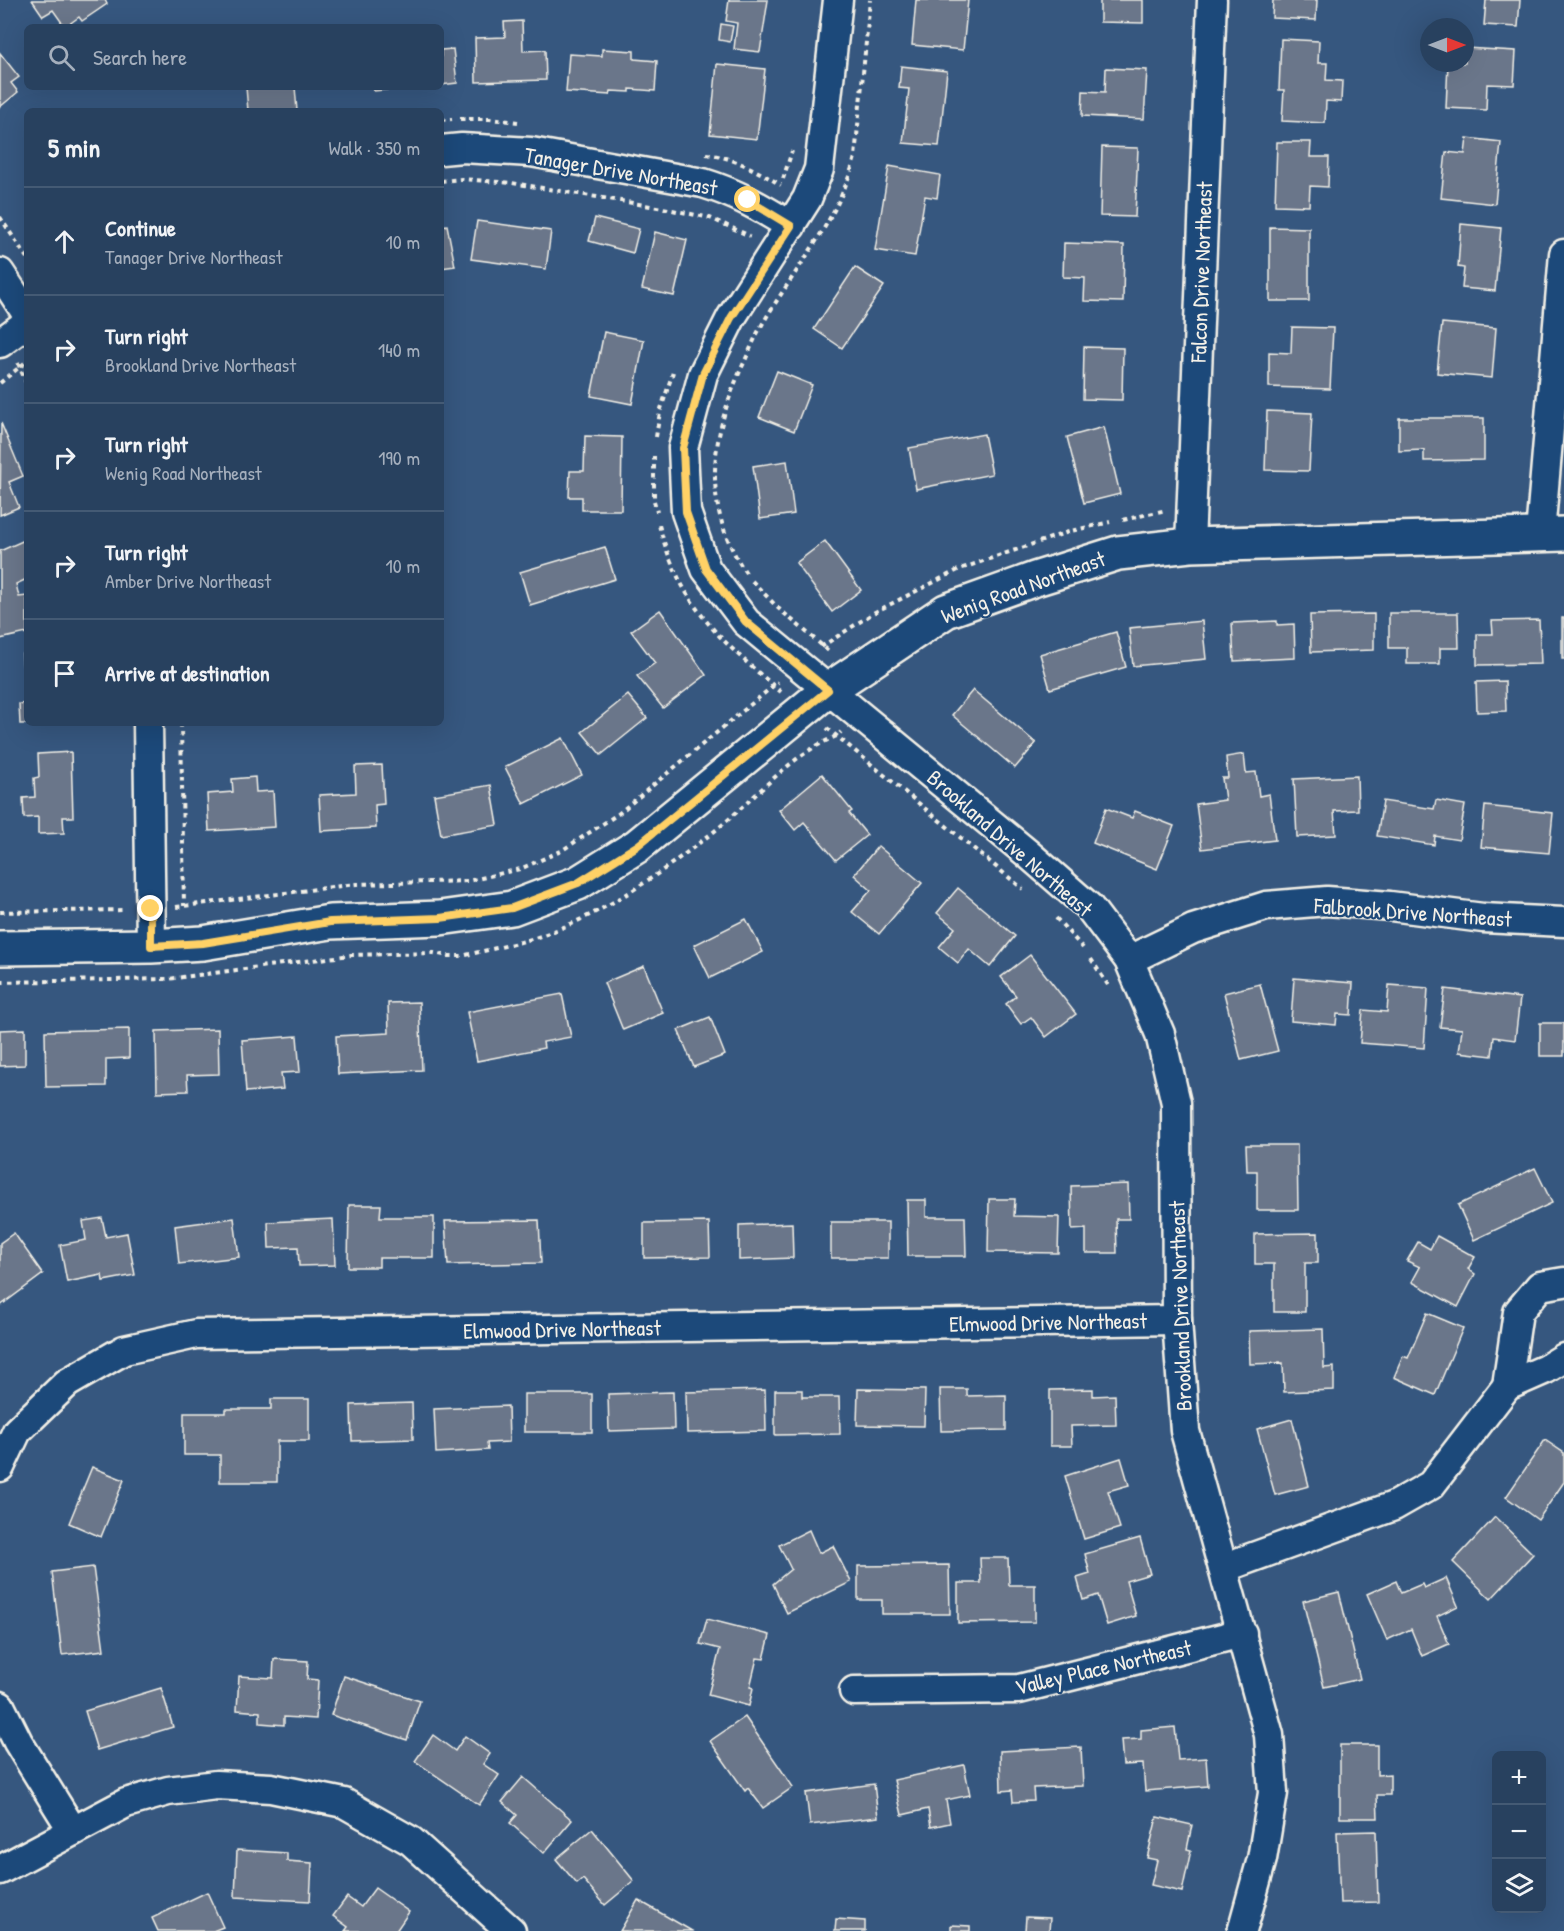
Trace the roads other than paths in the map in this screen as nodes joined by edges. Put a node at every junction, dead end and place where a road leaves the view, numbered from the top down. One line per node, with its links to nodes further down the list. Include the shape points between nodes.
1 (838, 0): 4 (street, Brookland Drive Northeast, via 819,169)
2 (1212, 0): 11 (street, Falcon Drive Northeast)
3 (444, 150): 4 (street, Tanager Drive Northeast, via 531,152 703,183 748,200)
4 (791, 226): 12 (street, Brookland Drive Northeast, via 731,318 703,374 683,448 686,512 706,569 746,622)
5 (1564, 254): 10 (street)
6 (0, 273): 7 (street)
7 (24, 309)
8 (24, 328): 9 (street)
9 (8, 352)
10 (1552, 534): 11 (street, Wenig Road Northeast)
11 (1190, 545): 12 (street, Wenig Road Northeast, via 1118,553 946,611)
12 (828, 690): 15 (street, Wenig Road Northeast, via 637,846 578,883 512,908 440,918 330,922 203,943); 17 (street, Brookland Drive Northeast, via 1089,907)
13 (148, 726): 15 (street)
14 (1564, 922): 17 (street, Falbrook Drive Northeast, via 1483,918 1327,901 1276,905 1193,928)
15 (151, 946): 16 (street, Wenig Road Northeast)
16 (0, 948)
17 (1130, 960): 19 (street, Brookland Drive Northeast, via 1160,1034 1176,1103)
18 (1564, 1282): 21 (street, via 1540,1286 1518,1312)
19 (1177, 1320): 22 (street, Elmwood Drive Northeast, via 196,1334 124,1350 67,1383 17,1431); 23 (street, Brookland Drive Northeast, via 1185,1431)
20 (1564, 1358): 21 (street)
21 (1508, 1386): 23 (street, via 1431,1485 1395,1506)
22 (0, 1467)
23 (1223, 1568): 24 (street, Brookland Drive Northeast)
24 (1242, 1633): 25 (street, Valley Place Northeast, via 1019,1689); 30 (street, Brookland Drive Northeast, via 1269,1736 1273,1793 1262,1859)
25 (854, 1691)
26 (0, 1706): 27 (street)
27 (73, 1831): 28 (street); 29 (street, via 126,1803 168,1791 216,1785 281,1790 344,1803 411,1841)
28 (0, 1870)
29 (499, 1927)
30 (1242, 1931)

